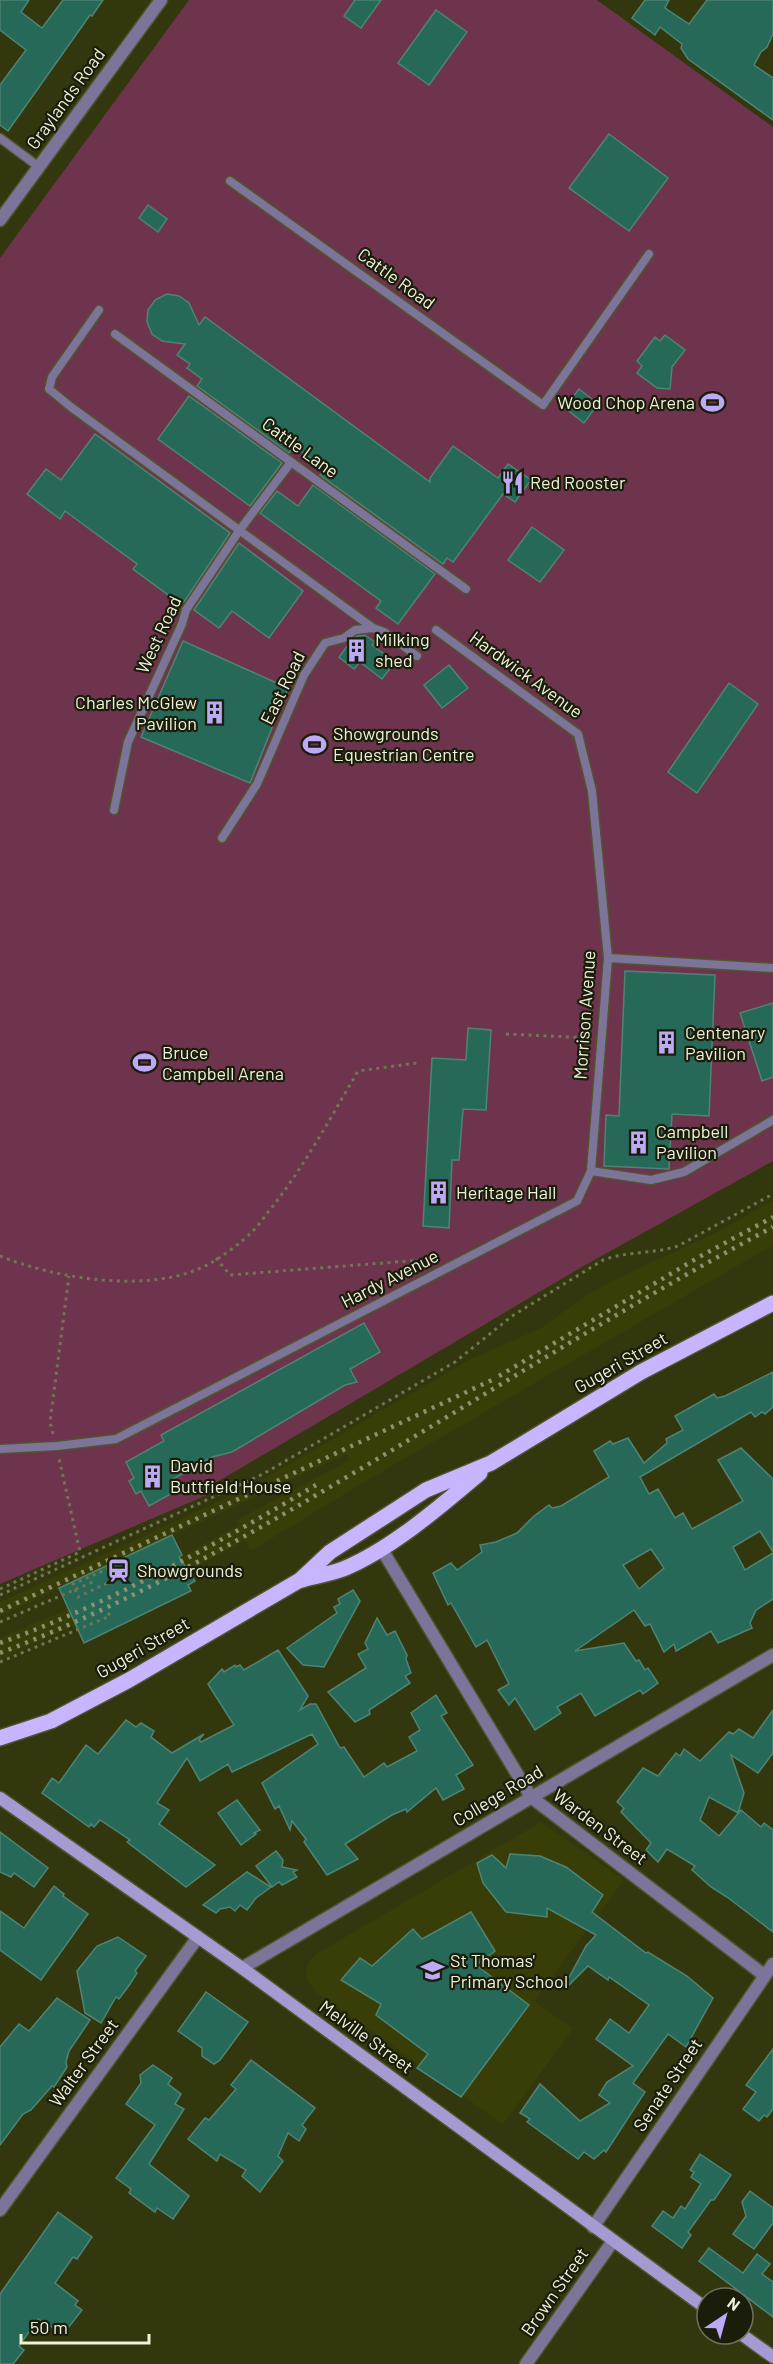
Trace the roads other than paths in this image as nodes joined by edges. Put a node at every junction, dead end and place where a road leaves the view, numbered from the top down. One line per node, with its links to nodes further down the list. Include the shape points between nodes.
1 (161, 0): 3 (street, Graylands Road)
2 (0, 138): 3 (lane)
3 (39, 167): 5 (street, Graylands Road)
4 (230, 181): 6 (lane, Cattle Road, via 543,405)
5 (0, 220)
6 (649, 254)
7 (99, 310): 10 (lane, via 52,377 49,389)
8 (115, 334): 9 (lane, Cattle Lane)
9 (291, 462): 10 (lane, West Road); 11 (lane, Cattle Lane)
10 (239, 531): 12 (lane); 16 (lane, West Road, via 186,610 128,742)
11 (466, 589)
12 (373, 628): 14 (lane); 17 (lane, East Road, via 355,630 326,643 304,675 257,784)
13 (436, 630): 15 (lane, Hardwick Avenue, via 578,734)
14 (417, 656)
15 (592, 791): 18 (lane, Morrison Avenue)
16 (114, 810)
17 (222, 838)
18 (608, 958): 19 (lane); 21 (lane, Morrison Avenue)
19 (773, 968)
20 (773, 1120): 21 (lane, via 684,1172 651,1180)
21 (591, 1171): 23 (lane, Hardy Avenue, via 577,1201 116,1439)
22 (773, 1303): 24 (main road, Gugeri Street, via 641,1372)
23 (0, 1449)
24 (491, 1463): 25 (main road, Gugeri Street, via 439,1508); 26 (main road, Gugeri Street, via 426,1491 330,1552)
25 (381, 1548): 26 (main road, Gugeri Street, via 343,1569); 29 (street, Warden Street)
26 (300, 1580): 28 (main road, Gugeri Street, via 129,1680 51,1721)
27 (773, 1655): 29 (street, College Road)
28 (0, 1738)
29 (531, 1797): 33 (street, College Road); 34 (street, Warden Street)
30 (0, 1798): 31 (street, Melville Street)
31 (198, 1937): 33 (street, Melville Street); 35 (street, Walter Street)
32 (773, 1964): 34 (street, Senate Street)
33 (242, 1968): 36 (street, Melville Street)
34 (764, 1975): 36 (street, Senate Street)
35 (0, 2210)
36 (593, 2227): 37 (street, Melville Street)
37 (613, 2241): 38 (street, Melville Street); 41 (street, Brown Street)
38 (695, 2300)
39 (755, 2344): 40 (street)
40 (773, 2357)
41 (526, 2364)

